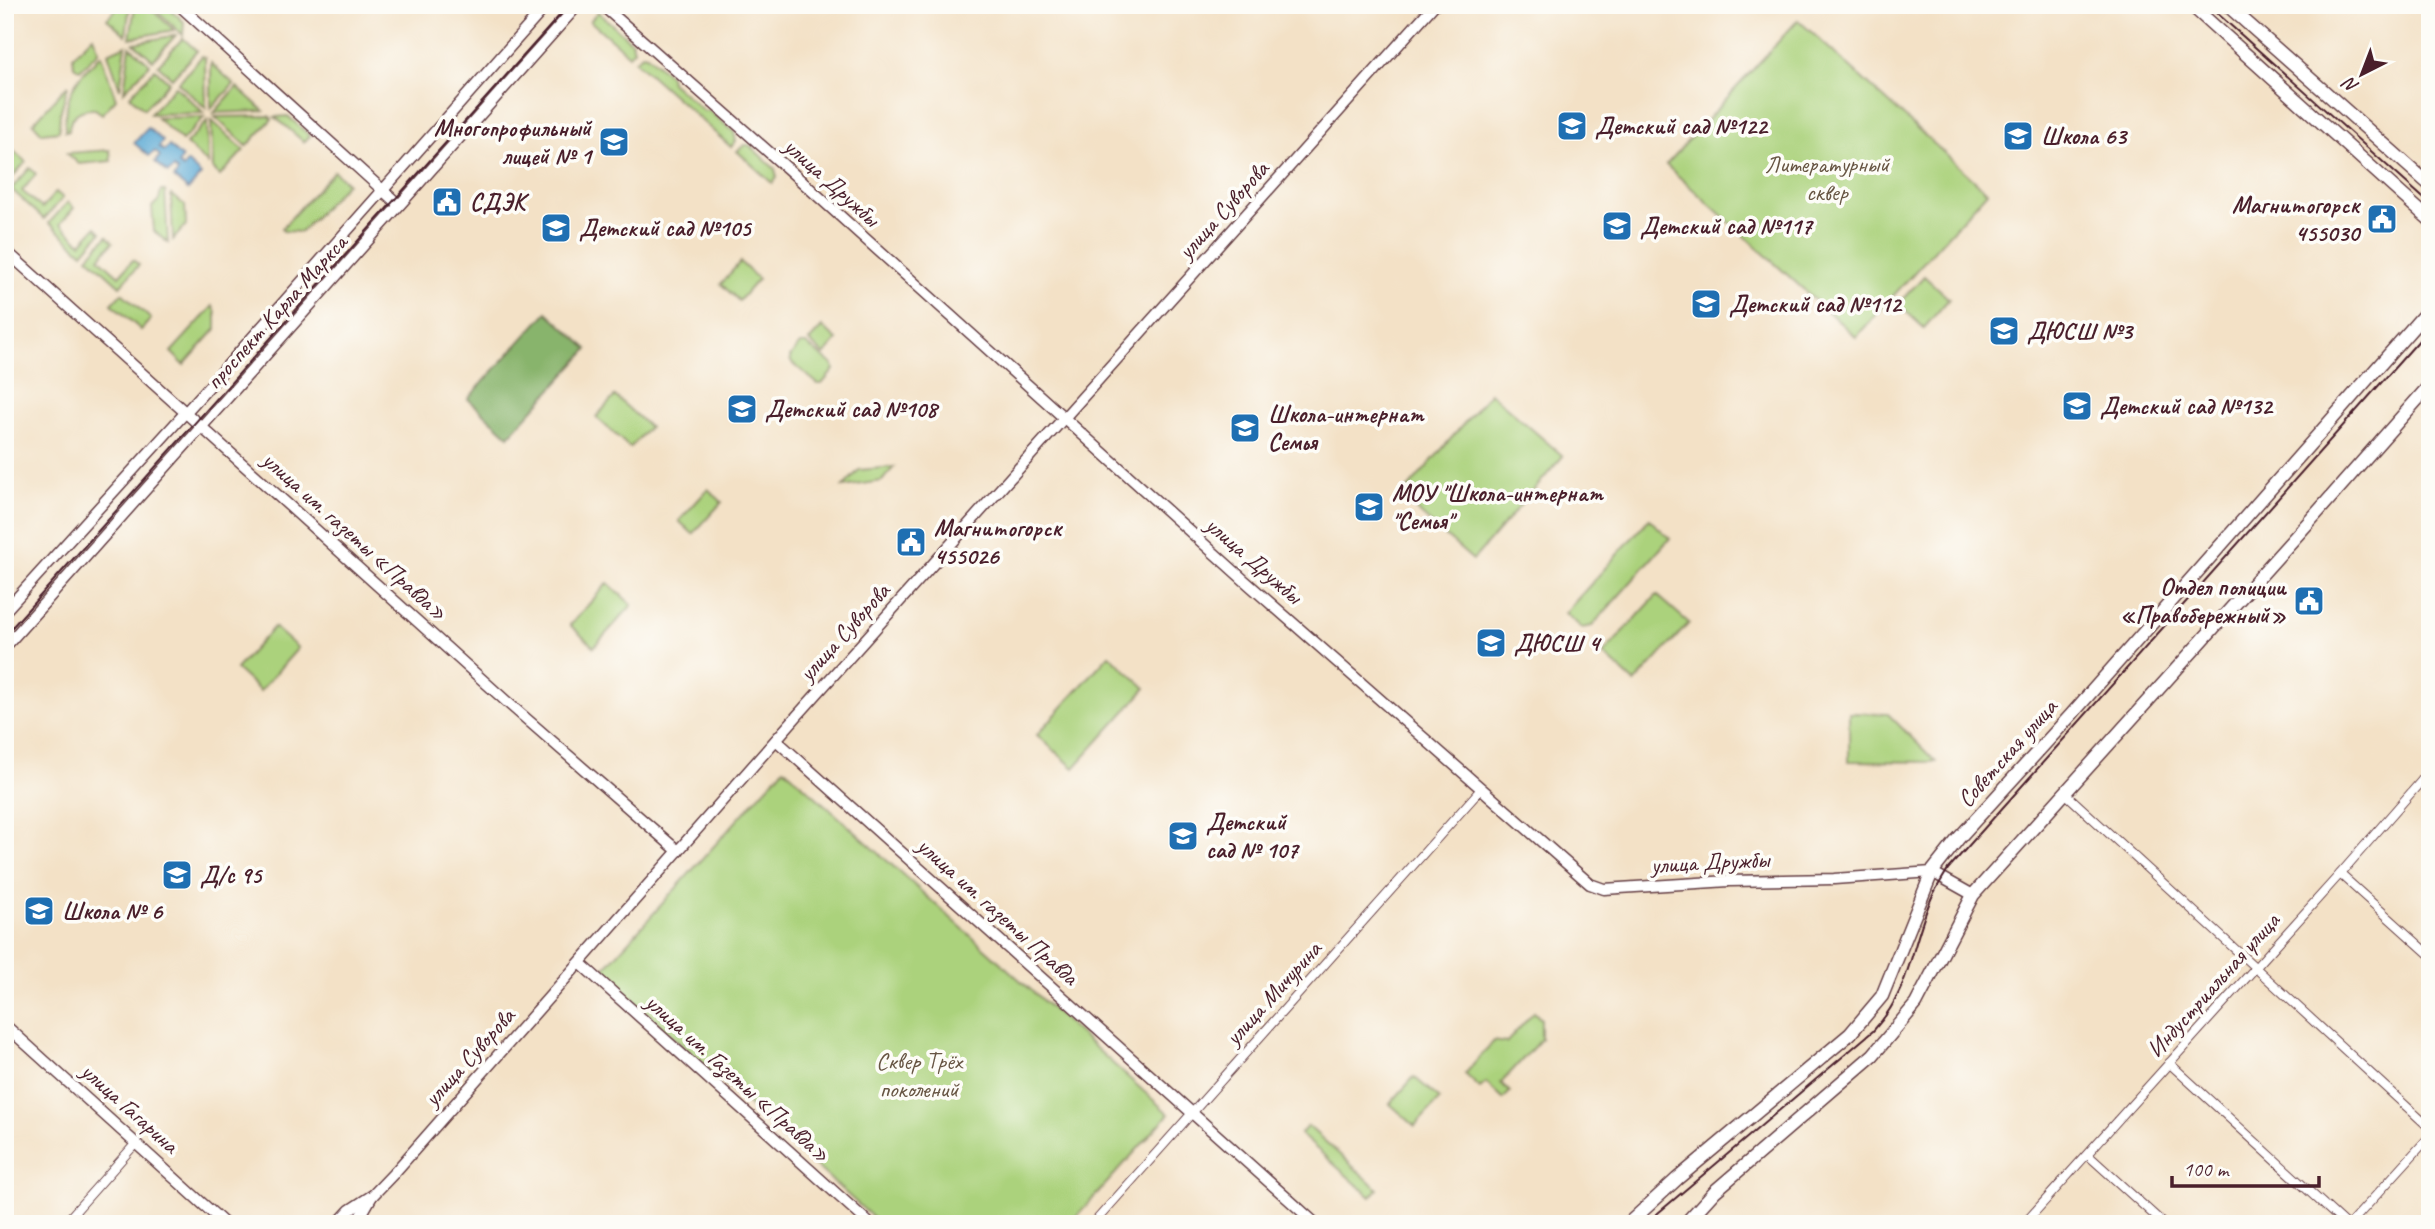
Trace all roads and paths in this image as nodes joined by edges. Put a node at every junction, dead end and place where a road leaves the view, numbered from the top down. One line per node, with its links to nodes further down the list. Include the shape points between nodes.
1 (179, 5): 9 (street)
2 (548, 5): 9 (street, проспект Карла Маркса)
3 (578, 5): 10 (street, проспект Карла Маркса)
4 (601, 5): 16 (street, улица Дружбы)
5 (1434, 5): 16 (street, улица Суворова)
6 (2191, 5): 11 (main road)
7 (2227, 5): 8 (main road)
8 (2430, 185)
9 (383, 189): 10 (street); 15 (street, проспект Карла Маркса)
10 (399, 205): 17 (street, проспект Карла Маркса)
11 (2430, 220)
12 (5, 250): 15 (street, улица им. газеты «Правда»)
13 (2430, 308): 27 (main road, Советская улица)
14 (2430, 385): 25 (main road)
15 (186, 412): 17 (street, улица им. газеты «Правда»); 18 (street, проспект Карла Маркса)
16 (1063, 419): 20 (street, улица Суворова); 24 (street, улица Дружбы)
17 (201, 427): 19 (street, проспект Карла Маркса); 26 (street, улица им. газеты «Правда»)
18 (5, 611)
19 (5, 647)
20 (776, 740): 26 (street, улица Суворова); 35 (street, улица им. газеты Правда)
21 (2430, 771): 22 (street, Индустриальная улица)
22 (2422, 780): 23 (street); 28 (street, Индустриальная улица)
23 (2430, 787)
24 (1482, 788): 27 (street, улица Дружбы, via 1576,874 1604,889); 35 (street, улица Мичурина)
25 (2066, 793): 29 (main road); 32 (street)
26 (678, 852): 31 (street, улица Суворова)
27 (1932, 872): 29 (street); 50 (main road, Советская улица, via 1882,996 1850,1034)
28 (2340, 874): 30 (street); 32 (street, Индустриальная улица)
29 (1973, 895): 51 (main road, via 1916,1004 1874,1055 1726,1182)
30 (2430, 955)
31 (580, 963): 40 (street, улица Суворова); 47 (street, улица им. Газеты «Правда»)
32 (2254, 967): 34 (street, Индустриальная улица); 36 (street)
33 (5, 1026): 38 (street, улица Гагарина)
34 (2169, 1063): 39 (street, Индустриальная улица); 54 (street)
35 (1193, 1112): 48 (street, улица Мичурина); 49 (street)
36 (2430, 1128)
37 (2430, 1136): 54 (street)
38 (137, 1142): 41 (street, улица Гагарина); 42 (street)
39 (2088, 1154): 52 (street, Индустриальная улица); 53 (street)
40 (373, 1195): 45 (street, улица Суворова); 46 (street, улица Суворова)
41 (211, 1211): 43 (street); 44 (street, улица Гагарина)
42 (64, 1224)
43 (214, 1224)
44 (225, 1224)
45 (337, 1224)
46 (356, 1224)
47 (870, 1224)
48 (1093, 1224)
49 (1315, 1224)
50 (1628, 1224)
51 (1685, 1224)
52 (2024, 1224)
53 (2164, 1224)
54 (2348, 1224)

